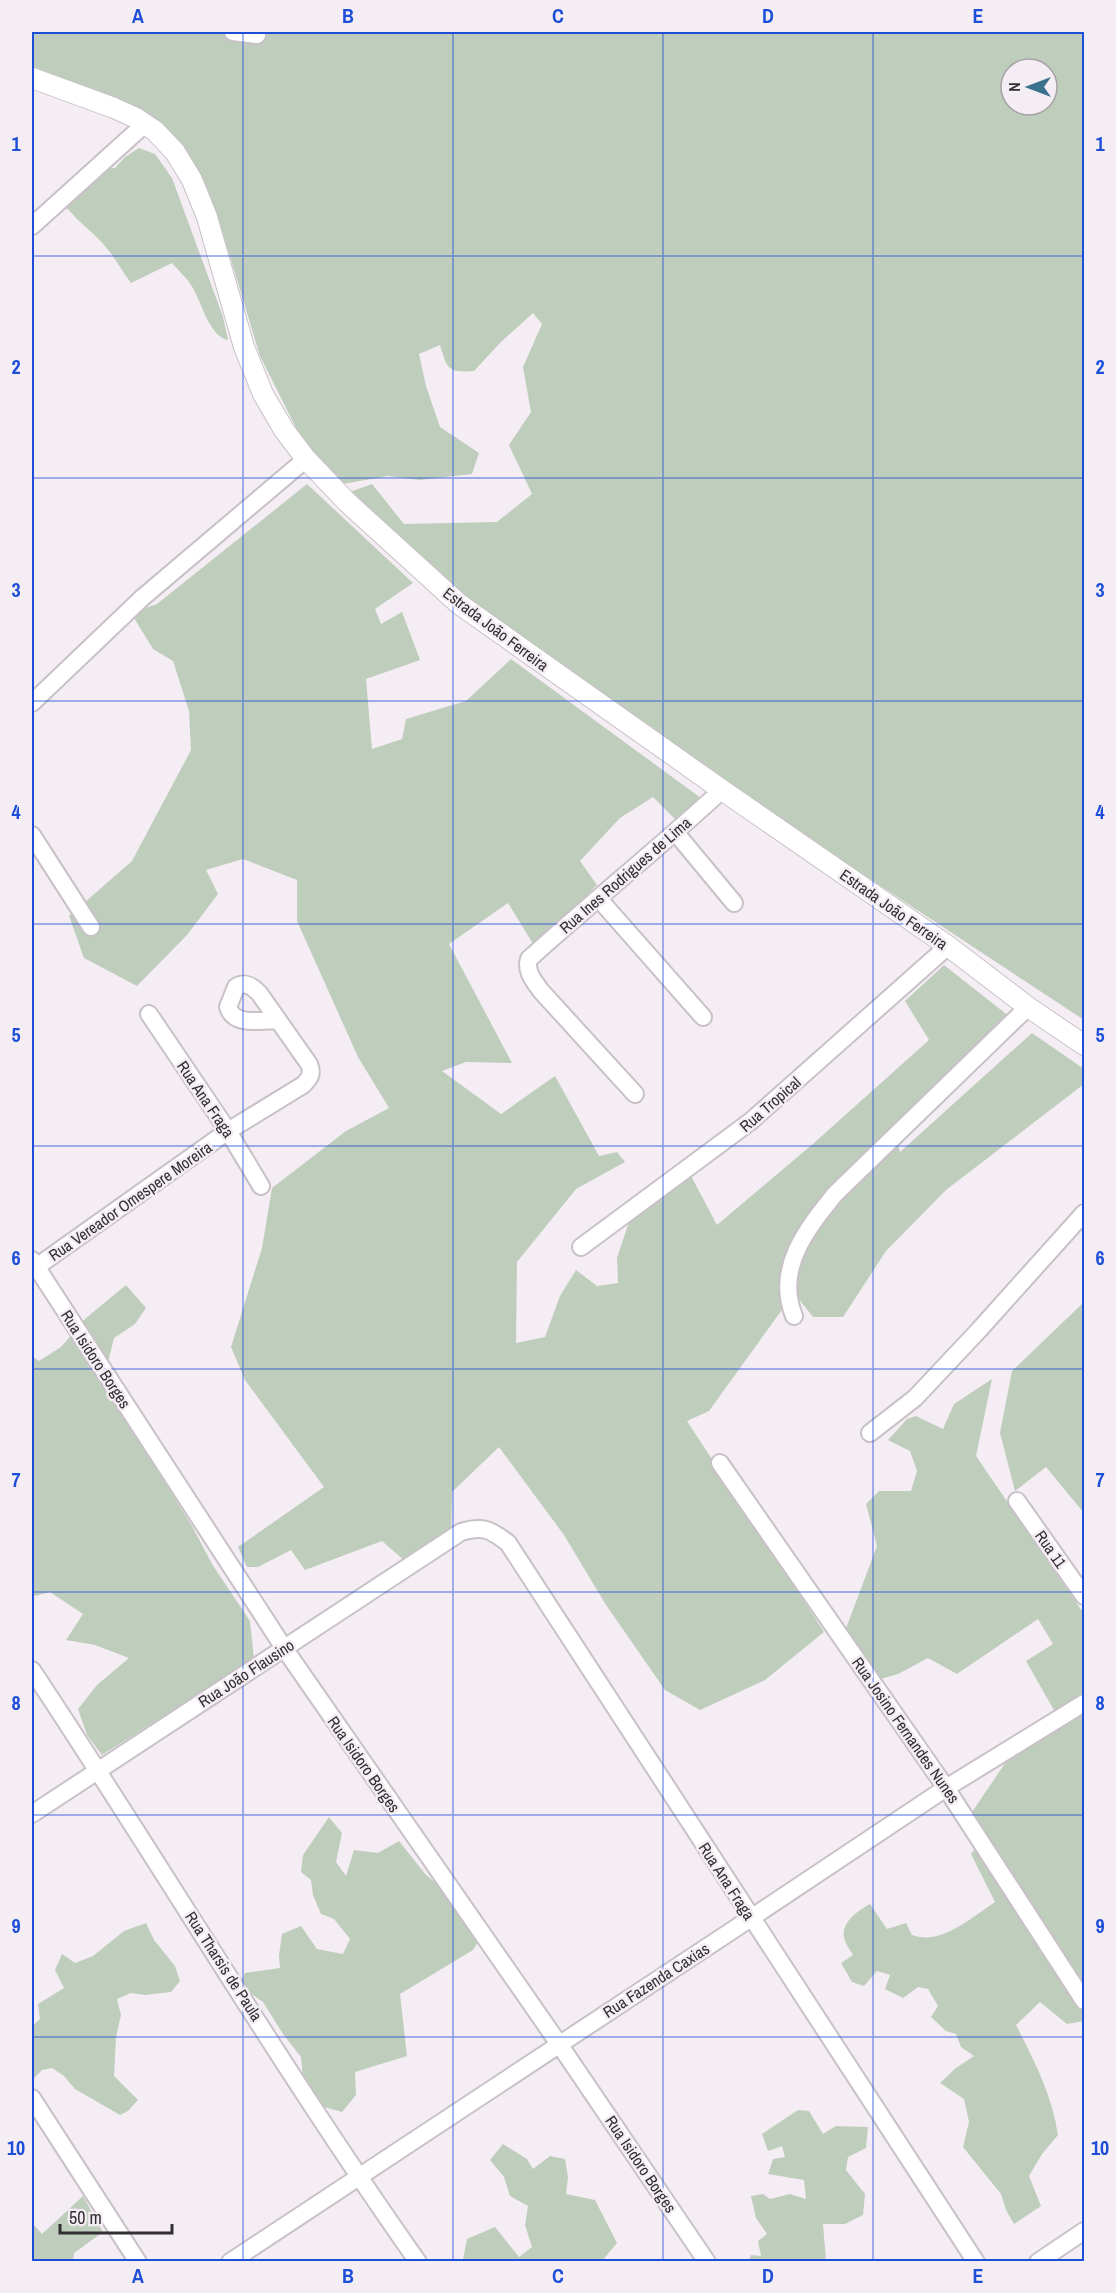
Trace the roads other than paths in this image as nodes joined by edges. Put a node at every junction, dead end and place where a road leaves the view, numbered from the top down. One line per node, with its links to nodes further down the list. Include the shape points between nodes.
1 (233, 32): 2 (street)
2 (257, 35)
3 (32, 78): 4 (street, Estrada João Ferreira)
4 (146, 123): 5 (street); 6 (street, Estrada João Ferreira, via 175,152 195,186 244,347 274,414)
5 (32, 226)
6 (306, 459): 7 (street, via 142,598); 8 (street, Estrada João Ferreira, via 347,502 459,604)
7 (32, 702)
8 (722, 790): 9 (street, Rua Ines Rodrigues de Lima); 14 (street, Estrada João Ferreira)
9 (676, 832): 11 (street, Rua Ines Rodrigues de Lima); 12 (street)
10 (32, 835): 13 (street)
11 (599, 899): 17 (street); 20 (street, Rua Ines Rodrigues de Lima, via 529,959 528,970 541,991)
12 (734, 903)
13 (92, 927)
14 (948, 946): 15 (street, Estrada João Ferreira); 24 (street, Rua Tropical, via 752,1121)
15 (1028, 1007): 19 (street, Estrada João Ferreira); 26 (street, via 835,1194 814,1220 789,1269 787,1288)
16 (148, 1014): 21 (street, Rua Ana Fraga)
17 (703, 1017)
18 (278, 1020): 21 (street, Rua Vereador Omespere Moreira, via 309,1064 310,1078)
19 (1084, 1045)
20 (635, 1094)
21 (228, 1131): 22 (street, Rua Ana Fraga); 25 (street, Rua Vereador Omespere Moreira)
22 (261, 1186)
23 (1084, 1213): 27 (street, via 915,1398)
24 (581, 1247)
25 (33, 1266): 32 (street, Rua Isidoro Borges)
26 (795, 1316)
27 (870, 1433)
28 (720, 1463): 36 (street, Rua Josino Fernandes Nunes)
29 (1017, 1501): 31 (street, Rua 11)
30 (461, 1532): 32 (street, Rua João Flausino); 38 (street, Rua Ana Fraga, via 492,1530 508,1543)
31 (1084, 1596)
32 (284, 1648): 35 (street, Rua João Flausino); 40 (street, Rua Isidoro Borges)
33 (32, 1670): 35 (street, Rua Tharsis de Paula)
34 (1084, 1703): 36 (street, Rua Fazenda Caxias)
35 (98, 1770): 37 (street, Rua João Flausino); 42 (street, Rua Tharsis de Paula)
36 (946, 1788): 38 (street, Rua Fazenda Caxias); 39 (street, Rua Josino Fernandes Nunes)
37 (32, 1814)
38 (752, 1918): 40 (street, Rua Fazenda Caxias); 48 (street, Rua Ana Fraga)
39 (1084, 2001)
40 (559, 2044): 42 (street, Rua Fazenda Caxias); 47 (street, Rua Isidoro Borges)
41 (32, 2097): 44 (street)
42 (359, 2178): 45 (street, Rua Fazenda Caxias); 46 (street, Rua Tharsis de Paula)
43 (1084, 2232): 49 (street)
44 (138, 2262)
45 (230, 2262)
46 (418, 2262)
47 (707, 2262)
48 (976, 2262)
49 (1038, 2262)

